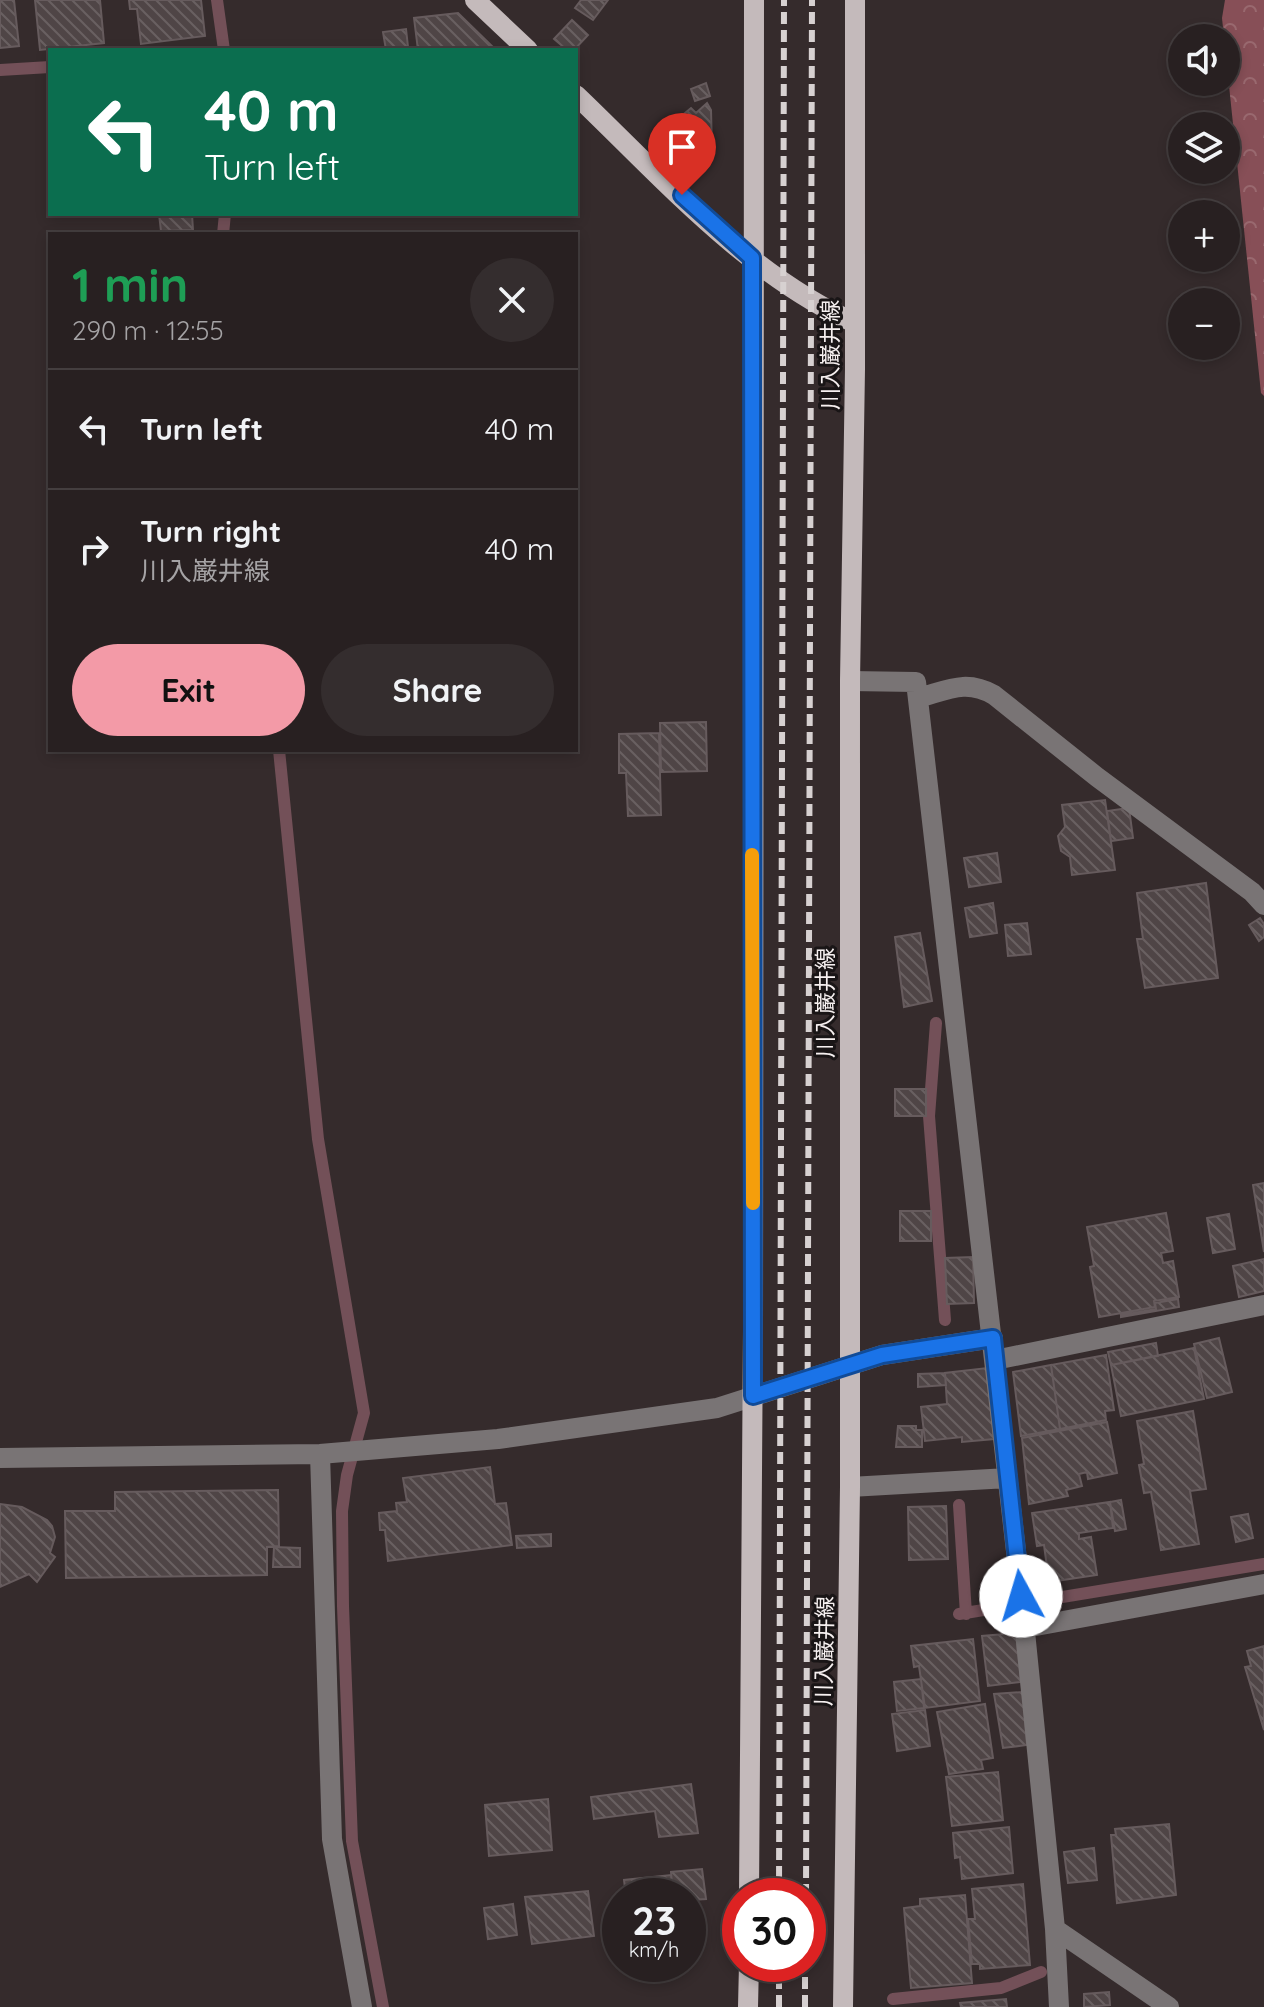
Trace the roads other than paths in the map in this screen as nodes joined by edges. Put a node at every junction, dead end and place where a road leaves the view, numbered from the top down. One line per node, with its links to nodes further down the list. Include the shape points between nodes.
1 (475, 0): 4 (main road)
2 (754, 0): 6 (main road)
3 (855, 0): 7 (main road, 川入巌井線)
4 (526, 48)
5 (578, 97): 6 (main road)
6 (752, 258): 7 (main road, via 803,296); 15 (main road)
7 (855, 323): 8 (main road, 川入巌井線)
8 (850, 681): 9 (street, via 916,682); 14 (main road, 川入巌井線)
9 (918, 698): 10 (street, via 969,686 994,695); 12 (street)
10 (1264, 905)
11 (1264, 1305): 13 (street)
12 (993, 1338): 13 (street); 14 (street)
13 (995, 1360): 18 (street)
14 (849, 1365): 15 (street); 19 (main road, 川入巌井線)
15 (753, 1396): 16 (street, via 717,1408 498,1439); 22 (main road)
16 (328, 1453): 17 (street); 25 (street, via 332,1839)
17 (0, 1458)
18 (1008, 1478): 19 (street); 21 (street)
19 (850, 1487): 27 (main road, 川入巌井線)
20 (1264, 1584): 21 (street)
21 (1023, 1612): 23 (street)
22 (749, 1878)
23 (1055, 1929): 28 (street); 29 (street)
24 (749, 1982): 26 (main road)
25 (362, 2007)
26 (748, 2007)
27 (843, 2007)
28 (1059, 2007)
29 (1169, 2007)

